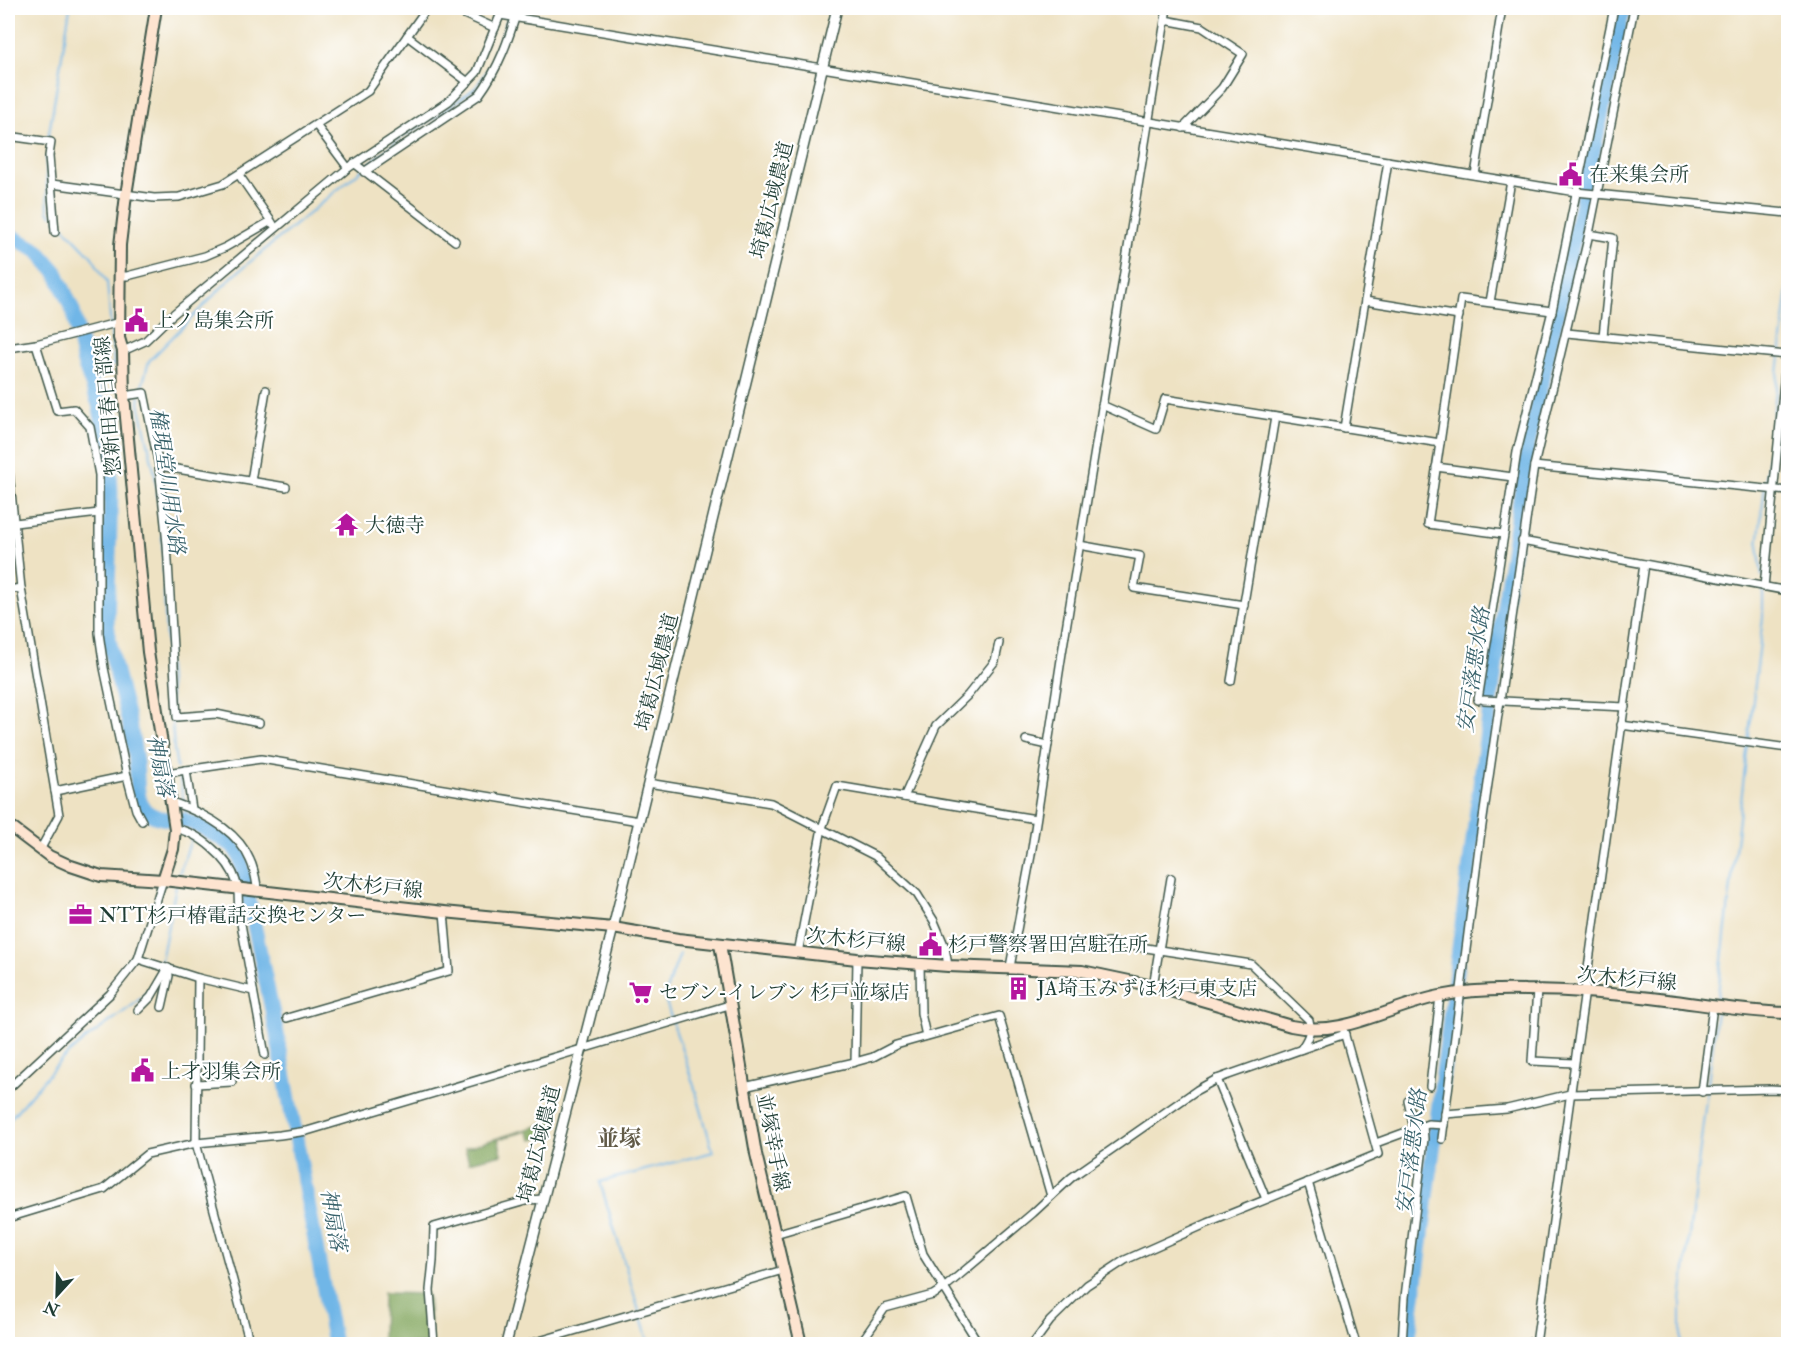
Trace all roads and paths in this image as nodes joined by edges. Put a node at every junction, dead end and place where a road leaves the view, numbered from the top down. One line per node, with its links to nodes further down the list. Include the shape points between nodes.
1 (156, 8): 33 (main road, 惣新田春日部線)
2 (427, 8): 15 (street)
3 (439, 8): 10 (street)
4 (519, 8): 12 (street)
5 (837, 8): 16 (street, 埼葛広域農道)
6 (1167, 8): 13 (street)
7 (1502, 8): 28 (street)
8 (1614, 8): 31 (street)
9 (1634, 8): 32 (street)
10 (455, 9): 14 (street)
11 (501, 11): 12 (street); 14 (street)
12 (515, 18): 16 (street); 18 (street)
13 (1165, 20): 20 (street); 22 (street, via 1202,27 1243,54 1222,88)
14 (495, 28): 17 (street)
15 (407, 36): 19 (street); 21 (street, via 368,91)
16 (823, 69): 20 (street); 91 (street, 埼葛広域農道)
17 (477, 72): 18 (street); 19 (street)
18 (489, 81): 26 (street, via 468,104)
19 (468, 82): 25 (street, via 449,101)
20 (1148, 122): 22 (street); 55 (street)
21 (316, 125): 25 (street); 27 (street)
22 (1183, 128): 24 (street)
23 (8, 136): 30 (street, via 51,142)
24 (1389, 160): 28 (street); 41 (street)
25 (351, 166): 26 (street); 36 (street)
26 (363, 172): 39 (street)
27 (239, 175): 33 (street, via 179,197); 35 (street)
28 (1475, 175): 29 (street)
29 (1511, 181): 31 (street); 42 (street)
30 (52, 184): 33 (street); 37 (street)
31 (1578, 192): 32 (street); 43 (street)
32 (1594, 194): 34 (street); 38 (street)
33 (126, 195): 40 (main road, 惣新田春日部線)
34 (1788, 213)
35 (271, 221): 36 (street); 40 (street, via 205,256)
36 (276, 229): 51 (street, via 145,341)
37 (56, 232)
38 (1588, 234): 46 (street); 47 (street, via 1613,238)
39 (455, 242)
40 (119, 276): 45 (main road, 惣新田春日部線)
41 (1365, 301): 44 (street); 57 (street)
42 (1490, 302): 43 (street); 44 (street, via 1461,299)
43 (1552, 311): 63 (street)
44 (1459, 316): 58 (street)
45 (120, 322): 49 (street); 51 (main road, 惣新田春日部線)
46 (1567, 333): 47 (street); 61 (street)
47 (1603, 336): 52 (street)
48 (1788, 341): 52 (street)
49 (36, 344): 50 (street); 68 (street, via 57,411 74,409 90,427 99,475)
50 (8, 348)
51 (123, 351): 54 (main road, 惣新田春日部線)
52 (1787, 356): 66 (street)
53 (266, 390): 64 (street)
54 (124, 396): 60 (street, via 144,393); 89 (main road, 惣新田春日部線, via 148,652)
55 (1102, 405): 56 (street, via 1155,429 1165,399); 72 (street)
56 (1275, 417): 57 (street); 78 (street)
57 (1344, 428): 58 (street)
58 (1440, 444): 62 (street)
59 (8, 463): 69 (street)
60 (159, 466): 64 (street); 83 (street, via 177,717 216,714)
61 (1534, 466): 66 (street); 71 (street)
62 (1437, 467): 63 (street); 70 (street, via 1428,524)
63 (1513, 477): 70 (street)
64 (251, 482): 65 (street)
65 (286, 487)
66 (1773, 490): 67 (street); 74 (street)
67 (1788, 491)
68 (99, 513): 69 (street); 90 (street, via 99,633)
69 (15, 523): 75 (street)
70 (1503, 534): 81 (street, via 1481,700)
71 (1522, 541): 73 (street); 81 (street)
72 (1079, 546): 78 (street, via 1140,556 1134,588); 86 (street)
73 (1644, 564): 74 (street); 82 (street)
74 (1764, 587): 77 (street)
75 (21, 588): 76 (street); 92 (street)
76 (8, 590)
77 (1788, 591)
78 (1244, 605): 80 (street)
79 (999, 643): 93 (street, via 995,661 936,726)
80 (1231, 681)
81 (1498, 701): 82 (street); 123 (street)
82 (1625, 706): 84 (street)
83 (259, 723)
84 (1622, 725): 87 (street); 124 (street)
85 (1026, 740): 86 (street)
86 (1048, 745): 96 (street)
87 (1788, 748)
88 (186, 770): 89 (street); 95 (street); 98 (street, via 261,759)
89 (166, 773): 94 (main road, 惣新田春日部線)
90 (127, 776): 92 (street); 97 (street)
91 (648, 783): 98 (street, 埼葛広域農道); 100 (street, via 771,803)
92 (55, 791): 102 (street, via 59,815)
93 (904, 797): 96 (street); 100 (street, via 837,786)
94 (172, 802): 95 (street); 101 (main road, 惣新田春日部線)
95 (192, 809): 106 (street, via 213,820 244,848)
96 (1036, 819): 117 (street)
97 (142, 821)
98 (639, 821): 108 (street, 埼葛広域農道)
99 (8, 825): 102 (main road)
100 (822, 828): 112 (street); 116 (street, via 875,856 917,894 934,921)
101 (176, 830): 104 (main road); 105 (street, via 185,830 214,850 232,873)
102 (40, 850): 104 (main road, via 94,874)
103 (1171, 878): 111 (street)
104 (163, 880): 105 (main road); 113 (street)
105 (237, 890): 106 (main road, 次木杉戸線); 122 (street)
106 (258, 892): 107 (main road, 次木杉戸線)
107 (444, 912): 108 (main road, 次木杉戸線); 131 (street, via 449,971)
108 (613, 928): 110 (main road, 次木杉戸線); 135 (street, 埼葛広域農道)
109 (1107, 942): 111 (street)
110 (720, 944): 112 (main road, 次木杉戸線); 126 (main road, 並塚幸手線)
111 (1159, 950): 120 (street); 132 (street, via 1251,964 1308,1020)
112 (798, 952): 114 (main road, 次木杉戸線)
113 (138, 959): 118 (street); 145 (street, via 110,994)
114 (857, 959): 115 (main road, 次木杉戸線); 138 (street)
115 (920, 964): 116 (main road, 次木杉戸線); 134 (street, via 921,1013)
116 (948, 966): 117 (main road, 次木杉戸線)
117 (1010, 967): 120 (main road, 次木杉戸線, via 1089,972)
118 (168, 969): 119 (street); 128 (street); 129 (street)
119 (198, 978): 122 (street); 142 (street)
120 (1153, 986): 132 (main road, 次木杉戸線)
121 (1537, 990): 123 (main road, 次木杉戸線); 124 (main road, 次木杉戸線); 139 (street, via 1532,1061)
122 (253, 991): 137 (street)
123 (1461, 992): 125 (main road, 次木杉戸線); 150 (street)
124 (1584, 992): 127 (main road, 次木杉戸線); 139 (street)
125 (1440, 996): 133 (main road, 次木杉戸線); 143 (street)
126 (729, 1005): 135 (street); 144 (main road, 並塚幸手線)
127 (1713, 1006): 130 (main road, 次木杉戸線); 147 (street)
128 (162, 1007)
129 (138, 1010)
130 (1788, 1013)
131 (287, 1018)
132 (1310, 1029): 133 (main road, 次木杉戸線); 136 (street)
133 (1344, 1030): 136 (street); 156 (street)
134 (926, 1036): 138 (street); 158 (street, via 999,1016)
135 (582, 1049): 155 (street, via 307,1131); 159 (street, 埼葛広域農道)
136 (1301, 1049): 140 (street)
137 (265, 1055)
138 (855, 1062): 144 (street)
139 (1574, 1064): 148 (street)
140 (1217, 1079): 158 (street, via 1072,1176); 160 (street)
141 (232, 1082): 142 (street)
142 (196, 1084): 155 (street)
143 (1430, 1086)
144 (744, 1087): 162 (main road, 並塚幸手線)
145 (8, 1089)
146 (1788, 1090): 147 (street)
147 (1702, 1092): 148 (street)
148 (1570, 1094): 150 (street, via 1508,1109); 165 (street)
149 (1408, 1101): 153 (street)
150 (1445, 1114): 152 (street)
151 (1425, 1125): 152 (street); 153 (street); 175 (street)
152 (1444, 1125): 154 (street)
153 (1414, 1129): 156 (street)
154 (1442, 1139)
155 (196, 1143): 161 (street, via 147,1154 105,1189); 166 (street)
156 (1376, 1143): 157 (street, via 1378,1154)
157 (1308, 1182): 160 (street); 174 (street)
158 (1051, 1196): 164 (street)
159 (543, 1199): 167 (street, via 434,1227 430,1290); 168 (street, 埼葛広域農道)
160 (1266, 1199): 173 (street, via 1125,1260 1087,1285)
161 (8, 1218)
162 (775, 1234): 163 (main road, 並塚幸手線); 164 (street, via 906,1196 923,1254)
163 (783, 1270): 169 (street); 170 (main road, 並塚幸手線)
164 (944, 1288): 171 (street, via 933,1295 885,1308); 172 (street)
165 (1536, 1343): 176 (street)
166 (250, 1344)
167 (434, 1344)
168 (506, 1344)
169 (529, 1344)
170 (801, 1344)
171 (860, 1344)
172 (979, 1344)
173 (1033, 1344)
174 (1356, 1344)
175 (1402, 1344)
176 (1523, 1344)

